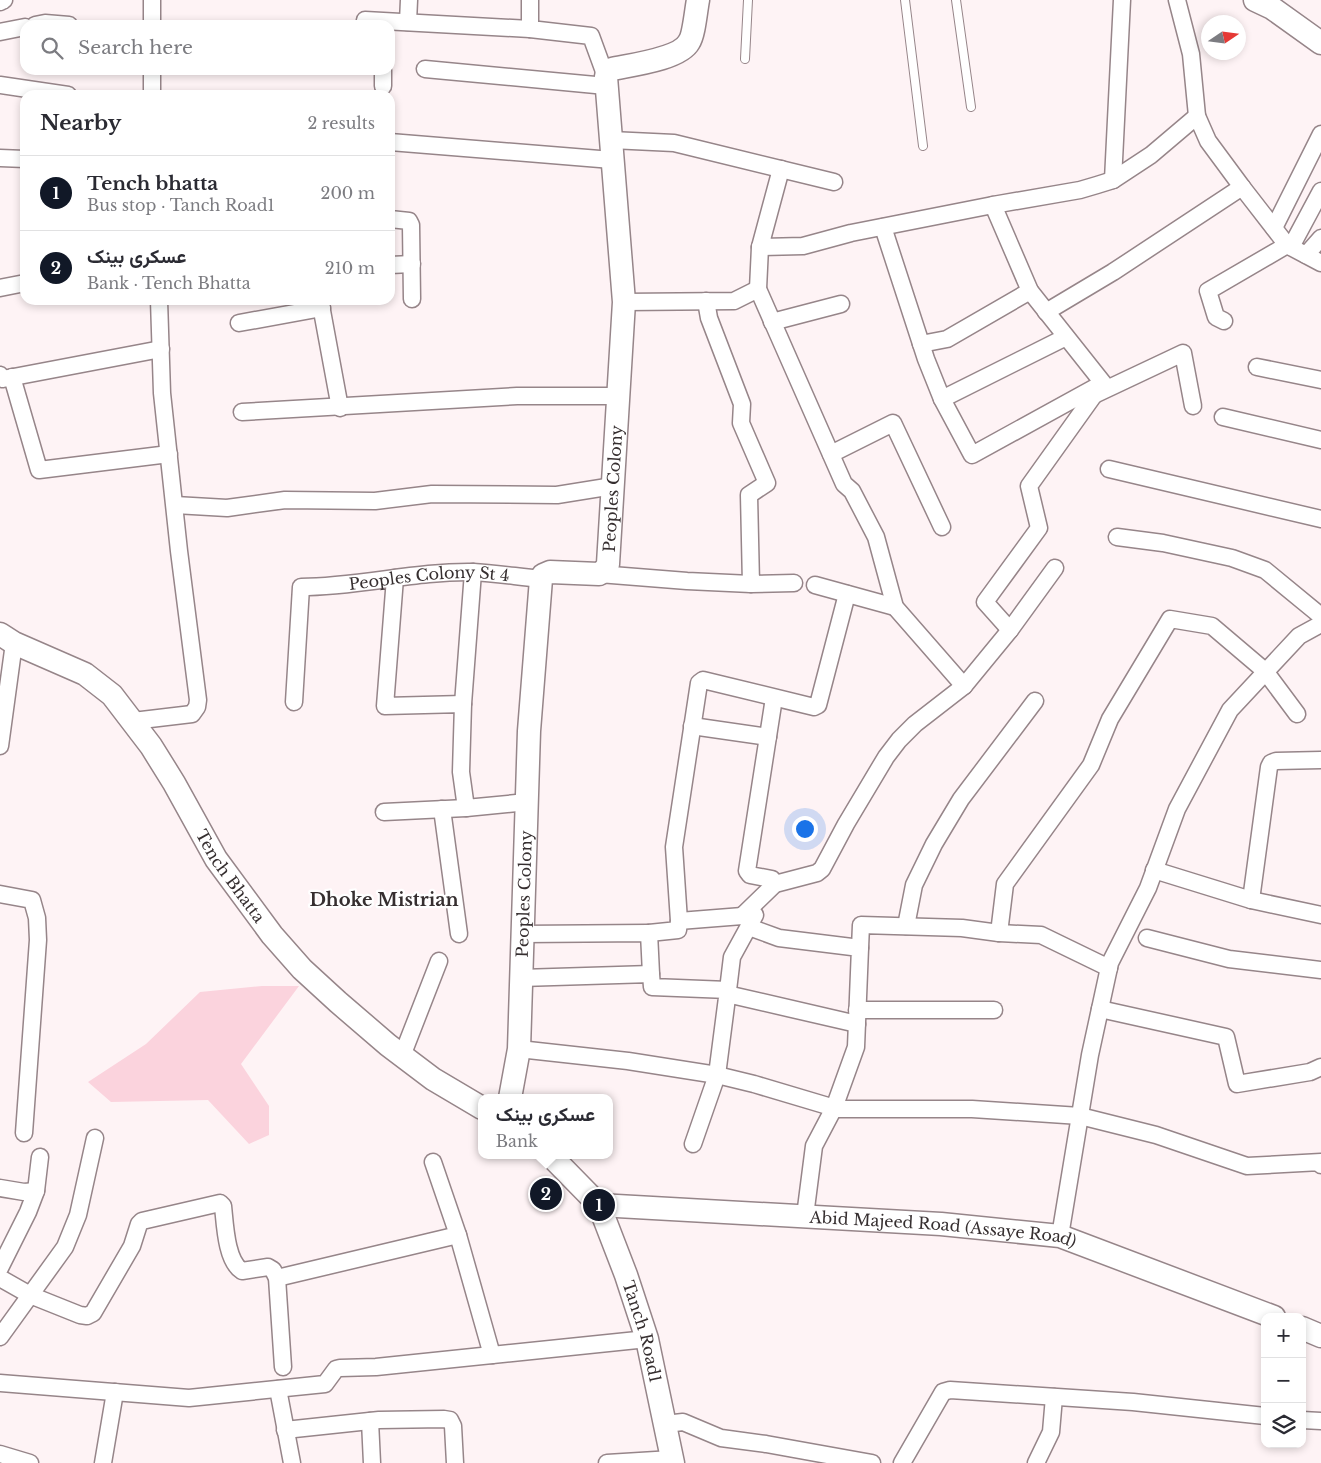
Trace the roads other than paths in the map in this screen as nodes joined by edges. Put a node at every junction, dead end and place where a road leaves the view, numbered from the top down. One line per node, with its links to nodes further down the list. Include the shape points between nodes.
1 (4, 0): 12 (street)
2 (152, 0): 13 (street)
3 (409, 0): 15 (street)
4 (530, 0): 17 (street)
5 (698, 0): 23 (street, via 690,42 683,50 612,69 607,72)
6 (748, 0): 20 (lane)
7 (905, 0): 31 (lane)
8 (956, 0): 27 (lane)
9 (1122, 0): 36 (street)
10 (1177, 0): 28 (street, via 1191,54)
11 (1255, 0): 19 (street, via 1272,8)
12 (0, 2)
13 (152, 20)
14 (395, 21): 15 (street)
15 (408, 22): 17 (street)
16 (20, 28): 18 (street)
17 (530, 29): 23 (street, via 590,36)
18 (0, 32)
19 (1321, 43)
20 (745, 59)
21 (425, 69): 23 (street)
22 (152, 75): 26 (street)
23 (606, 81): 32 (street, Peoples Colony)
24 (0, 85): 25 (street)
25 (34, 90)
26 (152, 90)
27 (971, 107)
28 (1197, 116): 36 (street, via 1151,155); 38 (street, via 1208,141)
29 (1321, 134): 43 (street)
30 (395, 143): 32 (street)
31 (923, 146)
32 (611, 150): 35 (street, via 674,143); 57 (street, Peoples Colony)
33 (0, 158): 34 (street)
34 (20, 159)
35 (781, 169): 37 (street); 46 (street)
36 (1113, 180): 40 (street, via 1080,190)
37 (834, 182)
38 (1242, 187): 43 (street); 62 (street)
39 (1321, 191): 45 (street)
40 (993, 205): 42 (street); 54 (street)
41 (395, 219): 49 (street, via 409,221 411,225)
42 (883, 227): 46 (street, via 804,246); 67 (street)
43 (1274, 228): 45 (street)
44 (1321, 238): 47 (street)
45 (1289, 246): 47 (street); 63 (street, via 1208,291 1216,317)
46 (760, 247): 53 (street)
47 (1306, 255): 48 (street)
48 (1321, 263)
49 (412, 264): 50 (street); 55 (street)
50 (395, 265)
51 (20, 284): 52 (street)
52 (0, 288)
53 (758, 289): 56 (street, via 734,301); 64 (street)
54 (1030, 292): 62 (street); 67 (street, via 947,339)
55 (412, 299)
56 (706, 301): 57 (street); 94 (street, via 742,404 741,423 767,483 749,496)
57 (624, 302): 73 (street, Peoples Colony)
58 (842, 304): 64 (street)
59 (159, 305): 68 (street)
60 (317, 305): 65 (street)
61 (321, 305): 76 (street)
62 (1046, 312): 66 (street)
63 (1224, 321)
64 (772, 322): 81 (street)
65 (240, 323)
66 (1066, 337): 72 (street); 74 (street)
67 (921, 344): 74 (street)
68 (161, 349): 70 (street); 80 (street)
69 (1257, 367): 71 (street)
70 (6, 376): 80 (street, via 39,470)
71 (1321, 380)
72 (1099, 389): 74 (street, via 972,455); 75 (street, via 1183,353); 100 (street, via 1029,486 1039,528 985,602)
73 (619, 396): 76 (street, via 517,396); 83 (street, Peoples Colony)
74 (942, 398)
75 (1193, 406)
76 (340, 408): 77 (street)
77 (242, 412)
78 (1223, 417): 79 (street)
79 (1321, 440)
80 (169, 454): 84 (street)
81 (831, 454): 86 (street, via 892,423); 97 (street, via 844,484 852,491 876,536)
82 (1109, 469): 85 (street)
83 (613, 486): 84 (street, via 557,495 432,494 376,501 285,500 227,508); 90 (street, Peoples Colony, via 608,564)
84 (175, 505): 109 (street, via 197,708 192,714)
85 (1321, 519)
86 (942, 527)
87 (1117, 536): 98 (street, via 1232,558 1265,570)
88 (1055, 568): 100 (street)
89 (473, 572): 91 (street, Peoples Colony St 4); 92 (street, Peoples Colony St 4); 107 (street)
90 (599, 574): 92 (street, Peoples Colony, via 550,572); 94 (street)
91 (395, 578): 106 (street, Peoples Colony St 4, via 301,587); 107 (street, via 385,706)
92 (541, 580): 114 (street, Peoples Colony)
93 (794, 583): 94 (street)
94 (751, 584)
95 (815, 585): 96 (street)
96 (847, 594): 97 (street); 104 (street, via 818,705 814,707)
97 (896, 607): 103 (street)
98 (1321, 616)
99 (1321, 624): 102 (street, via 1299,636)
100 (1010, 630): 103 (street)
101 (7, 639): 109 (street, Tench Bhatta, via 85,674 112,695); 112 (street)
102 (1265, 671): 108 (street); 118 (street, via 1230,710 1177,809); 127 (street, via 1212,626 1170,619 1110,719 1092,764 1005,884)
103 (964, 686): 119 (street, via 899,740 822,869)
104 (774, 698): 110 (street, via 701,681); 111 (street)
105 (1035, 701): 125 (street, via 960,799 934,844 914,885)
106 (294, 702)
107 (463, 704): 115 (street, via 461,772)
108 (1298, 714)
109 (133, 721): 142 (street, Tench Bhatta, via 170,776 216,860 272,935 302,969)
110 (692, 726): 111 (street); 123 (street, via 674,847)
111 (768, 737): 119 (street, via 747,871)
112 (0, 746)
113 (1321, 760): 121 (street, via 1276,761 1269,767)
114 (527, 802): 115 (street); 129 (street, Peoples Colony)
115 (466, 808): 116 (street)
116 (442, 809): 117 (street); 128 (street)
117 (384, 812)
118 (1154, 870): 121 (street); 133 (street)
119 (775, 884): 124 (street)
120 (0, 894): 149 (street, via 32,900 38,918)
121 (1251, 900): 122 (street)
122 (1321, 915)
123 (678, 921): 124 (street); 126 (street, via 678,930)
124 (745, 921): 131 (street, via 779,938); 137 (street, via 732,957)
125 (906, 926): 127 (street); 131 (street, via 861,925)
126 (649, 933): 129 (street); 135 (street)
127 (998, 933): 133 (street, via 1041,935)
128 (459, 934)
129 (522, 934): 136 (street, Peoples Colony)
130 (1147, 938): 134 (street, via 1229,959)
131 (860, 948): 140 (street)
132 (439, 961): 142 (street)
133 (1109, 968): 138 (street)
134 (1321, 970)
135 (651, 974): 136 (street); 137 (street, via 652,987)
136 (521, 978): 141 (street, Peoples Colony)
137 (727, 992): 140 (street); 144 (street)
138 (1100, 1009): 143 (street, via 1226,1037 1237,1084 1310,1072); 148 (street)
139 (994, 1010): 140 (street)
140 (857, 1017): 147 (street, via 856,1047)
141 (519, 1049): 144 (street); 145 (street, Peoples Colony)
142 (402, 1056): 146 (street, Tench Bhatta)
143 (1321, 1066)
144 (718, 1075): 147 (street); 151 (street)
145 (511, 1094)
146 (478, 1106)
147 (834, 1108): 148 (street, via 972,1109); 159 (street, via 814,1146)
148 (1080, 1116): 155 (street, via 1156,1135 1247,1166 1320,1162); 161 (street)
149 (24, 1133)
150 (95, 1138): 166 (street, via 78,1215 65,1247)
151 (693, 1144)
152 (40, 1157): 157 (street)
153 (554, 1159): 158 (street)
154 (432, 1162): 160 (street)
155 (1321, 1165)
156 (0, 1188): 157 (street)
157 (30, 1191): 162 (street); 163 (street, via 28,1212)
158 (599, 1205): 159 (street, Abid Majeed Road (Assaye Road)); 171 (street, Tanch Road1)
159 (805, 1216): 161 (street, Abid Majeed Road (Assaye Road), via 941,1224)
160 (458, 1235): 165 (street); 172 (street)
161 (1060, 1236): 167 (street, Abid Majeed Road (Assaye Road))
162 (0, 1253)
163 (0, 1268)
164 (0, 1278): 166 (street)
165 (277, 1278): 166 (street, via 268,1267 242,1271 236,1267 229,1248 223,1206 216,1203 142,1221 132,1246 93,1313 87,1316); 173 (street)
166 (30, 1295): 170 (street)
167 (1263, 1313)
168 (1306, 1330): 169 (street)
169 (1321, 1336)
170 (0, 1337)
171 (647, 1339): 172 (street); 182 (street, Tanch Road1)
172 (492, 1355): 175 (street, via 340,1368 325,1384)
173 (283, 1367)
174 (0, 1383): 176 (street)
175 (278, 1389): 176 (street, via 190,1398); 183 (street)
176 (115, 1392): 187 (street)
177 (1054, 1397): 178 (street); 193 (street, via 958,1389 943,1392); 194 (street, via 1051,1432)
178 (1261, 1416)
179 (1306, 1420): 181 (street)
180 (370, 1421): 183 (street); 189 (street); 190 (street, via 450,1420)
181 (1321, 1421)
182 (665, 1424): 185 (street, Tanch Road1); 192 (street, via 683,1422 720,1438)
183 (285, 1430): 188 (street)
184 (0, 1454): 186 (street)
185 (672, 1461): 191 (street)
186 (30, 1463)
187 (104, 1463)
188 (292, 1463)
189 (372, 1463)
190 (455, 1463)
191 (607, 1463)
192 (872, 1463)
193 (902, 1463)
194 (1036, 1463)

